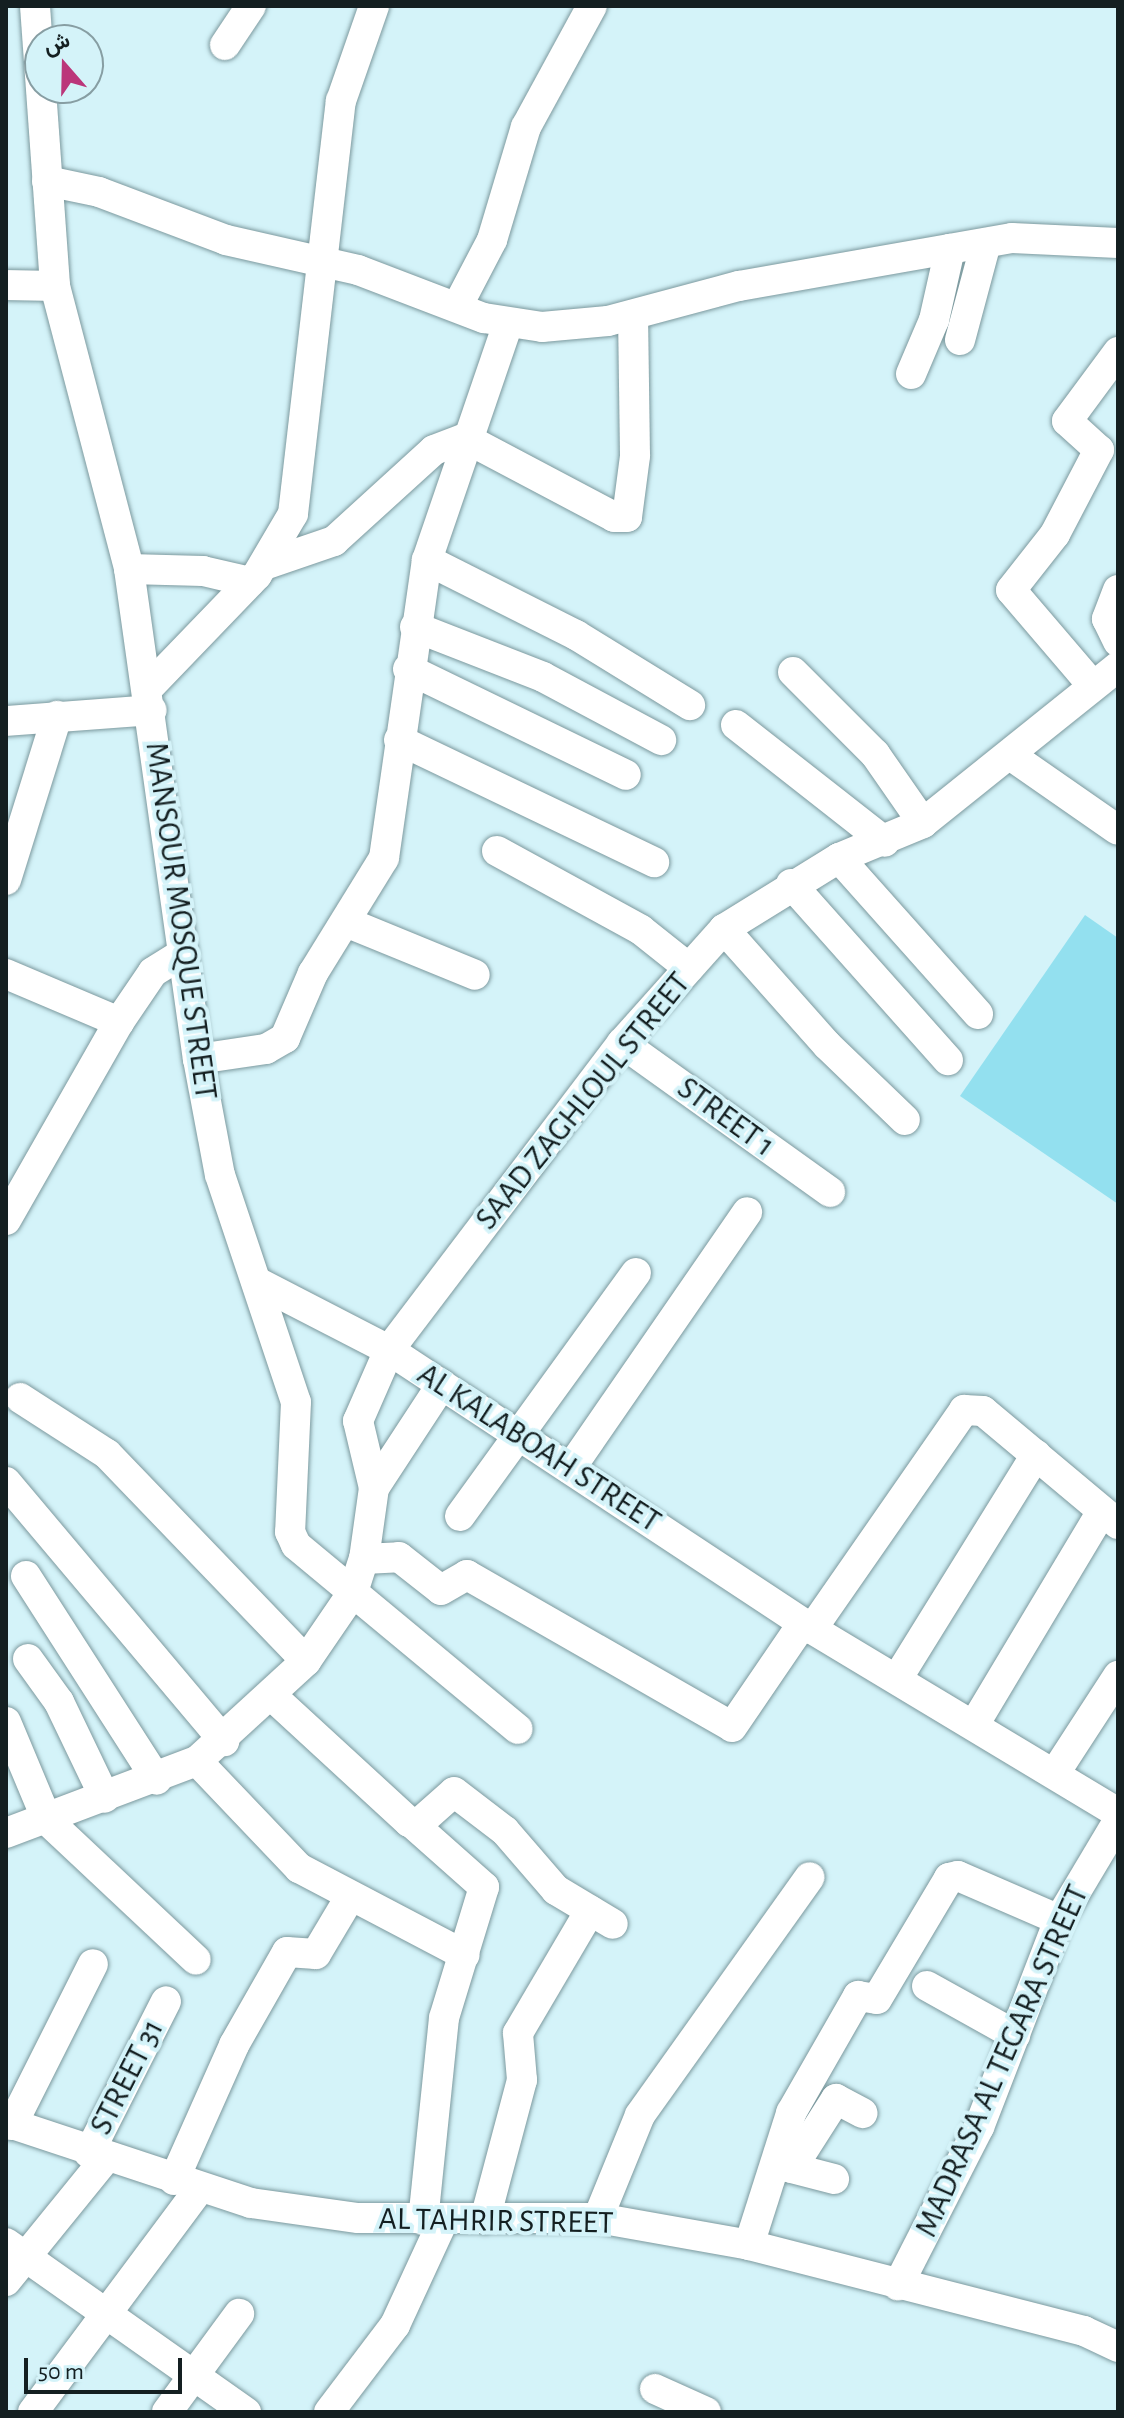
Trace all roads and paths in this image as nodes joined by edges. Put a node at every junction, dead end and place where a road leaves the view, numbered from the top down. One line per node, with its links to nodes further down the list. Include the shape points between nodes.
1 (35, 6): 6 (street, MANSOUR MOSQUE STREET)
2 (251, 6): 5 (street)
3 (374, 6): 10 (street, via 341,101)
4 (592, 6): 13 (street, via 526,127 492,240)
5 (225, 45)
6 (47, 181): 10 (street, via 99,192 226,240); 12 (street, MANSOUR MOSQUE STREET)
7 (986, 243): 8 (street, via 1047,236); 9 (street); 16 (street)
8 (1118, 243)
9 (950, 249): 14 (street, via 739,286); 18 (street, via 934,320)
10 (318, 261): 13 (street); 22 (street, via 301,487)
11 (6, 285): 12 (street)
12 (55, 286): 21 (street, MANSOUR MOSQUE STREET)
13 (457, 307): 15 (street)
14 (633, 315): 15 (street, via 542,327); 19 (street, via 635,456 627,517 614,517)
15 (508, 324): 19 (street)
16 (960, 340)
17 (1118, 352): 29 (street, via 1067,421 1072,432 1099,450 1055,534 1011,590)
18 (911, 374)
19 (465, 438): 20 (street); 22 (street, via 434,450 334,541)
20 (427, 560): 24 (street); 31 (street, via 576,635)
21 (129, 569): 22 (street); 30 (street, MANSOUR MOSQUE STREET)
22 (257, 573): 30 (street)
23 (1118, 590): 25 (street, via 1107,619)
24 (415, 627): 27 (street); 36 (street, via 543,677)
25 (1118, 642)
26 (1118, 667): 29 (street, SAAD ZAGHLOUL STREET)
27 (408, 669): 35 (street); 38 (street)
28 (793, 672): 39 (street, via 875,754)
29 (1093, 686): 37 (street, SAAD ZAGHLOUL STREET)
30 (151, 698): 32 (street); 49 (street, MANSOUR MOSQUE STREET)
31 (690, 705)
32 (57, 716): 33 (street); 45 (street)
33 (6, 721)
34 (736, 725): 41 (street)
35 (399, 740): 44 (street); 47 (street, via 384,858)
36 (661, 740)
37 (1010, 755): 39 (street, SAAD ZAGHLOUL STREET); 40 (street)
38 (626, 775)
39 (923, 823): 41 (street, SAAD ZAGHLOUL STREET)
40 (1118, 830)
41 (885, 842): 43 (street, SAAD ZAGHLOUL STREET)
42 (497, 851): 50 (street, via 629,922)
43 (839, 858): 46 (street, SAAD ZAGHLOUL STREET); 53 (street)
44 (654, 862)
45 (6, 880)
46 (791, 884): 48 (street, SAAD ZAGHLOUL STREET); 57 (street)
47 (346, 922): 52 (street); 56 (street, via 313,973 285,1038 266,1049)
48 (724, 929): 50 (street, SAAD ZAGHLOUL STREET); 58 (street, via 834,1053)
49 (183, 953): 54 (street, via 153,972); 56 (street, MANSOUR MOSQUE STREET)
50 (689, 968): 55 (street, SAAD ZAGHLOUL STREET)
51 (6, 974): 54 (street)
52 (475, 975)
53 (978, 1014)
54 (119, 1022): 61 (street)
55 (622, 1043): 59 (street, STREET 1); 64 (street, SAAD ZAGHLOUL STREET)
56 (198, 1059): 63 (street, MANSOUR MOSQUE STREET, via 220,1175)
57 (948, 1060)
58 (905, 1120)
59 (830, 1192)
60 (747, 1212): 69 (street)
61 (6, 1220)
62 (636, 1273): 67 (street)
63 (257, 1282): 64 (street, AL KALABOAH STREET); 76 (street, MANSOUR MOSQUE STREET, via 296,1402 290,1532 296,1545)
64 (389, 1350): 65 (street, AL KALABOAH STREET); 71 (street, SAAD ZAGHLOUL STREET, via 358,1421)
65 (442, 1384): 67 (street, AL KALABOAH STREET); 71 (street)
66 (20, 1398): 79 (street, via 107,1454)
67 (519, 1435): 69 (street, AL KALABOAH STREET); 72 (street)
68 (1036, 1455): 73 (street); 77 (street, via 983,1411 955,1417); 81 (street)
69 (570, 1469): 77 (street, AL KALABOAH STREET)
70 (6, 1482): 86 (street)
71 (374, 1488): 74 (street)
72 (460, 1516)
73 (1110, 1518): 84 (street)
74 (364, 1559): 76 (street); 77 (street, via 405,1560 441,1590 467,1575 732,1727 740,1724)
75 (26, 1576): 89 (street)
76 (353, 1592): 79 (street); 85 (street, MANSOUR MOSQUE STREET)
77 (808, 1626): 81 (street, MADRASA AL TEGARA STREET)
78 (28, 1659): 90 (street, via 59,1702)
79 (306, 1661): 82 (street)
80 (1118, 1676): 88 (street)
81 (897, 1679): 84 (street, MADRASA AL TEGARA STREET)
82 (272, 1696): 86 (street); 92 (street)
83 (6, 1722): 91 (street)
84 (974, 1725): 88 (street, MADRASA AL TEGARA STREET)
85 (518, 1729)
86 (224, 1741): 87 (street)
87 (197, 1761): 89 (street); 95 (street, via 299,1868)
88 (1055, 1773): 96 (street, MADRASA AL TEGARA STREET, via 1112,1806 1118,1821)
89 (157, 1780): 90 (street)
90 (105, 1798): 91 (street)
91 (47, 1820): 93 (street); 98 (street)
92 (413, 1824): 97 (street, via 483,1883); 110 (street, via 454,1792 505,1831 556,1890 601,1918 515,2040 522,2080)
93 (6, 1833)
94 (810, 1877): 109 (street, via 640,2115)
95 (350, 1897): 97 (street); 108 (street, via 316,1954 287,1952 234,2045)
96 (1059, 1920): 102 (street, MADRASA AL TEGARA STREET); 106 (street, via 949,1878 879,1998 858,1996 791,2113)
97 (465, 1955): 111 (street, via 444,2018)
98 (196, 1960)
99 (93, 1964): 104 (street)
100 (927, 1986): 102 (street)
101 (166, 2001): 105 (street, STREET 31)
102 (1015, 2035): 115 (street, MADRASA AL TEGARA STREET, via 979,2127)
103 (862, 2113): 106 (street, via 836,2099)
104 (9, 2124): 105 (street, AL TAHRIR STREET)
105 (97, 2156): 108 (street, AL TAHRIR STREET); 113 (street, STREET 31)
106 (781, 2165): 107 (street); 112 (street)
107 (834, 2179)
108 (186, 2185): 111 (street, AL TAHRIR STREET, via 303,2212); 116 (street)
109 (598, 2218): 110 (street, AL TAHRIR STREET); 112 (street, AL TAHRIR STREET)
110 (485, 2219): 111 (street, AL TAHRIR STREET)
111 (434, 2220): 126 (street, via 395,2325)
112 (749, 2245): 115 (street, AL TAHRIR STREET)
113 (16, 2250): 114 (street, STREET 31); 116 (street)
114 (6, 2281)
115 (898, 2285): 119 (street, AL TAHRIR STREET)
116 (106, 2314): 121 (street); 123 (street)
117 (239, 2314): 121 (street)
118 (1118, 2327): 119 (street, AL TAHRIR STREET)
119 (1084, 2331): 120 (street, AL TAHRIR STREET)
120 (1118, 2347)
121 (194, 2376): 124 (street); 125 (street)
122 (655, 2389): 127 (street)
123 (33, 2412)
124 (167, 2412)
125 (246, 2412)
126 (329, 2412)
127 (706, 2412)

